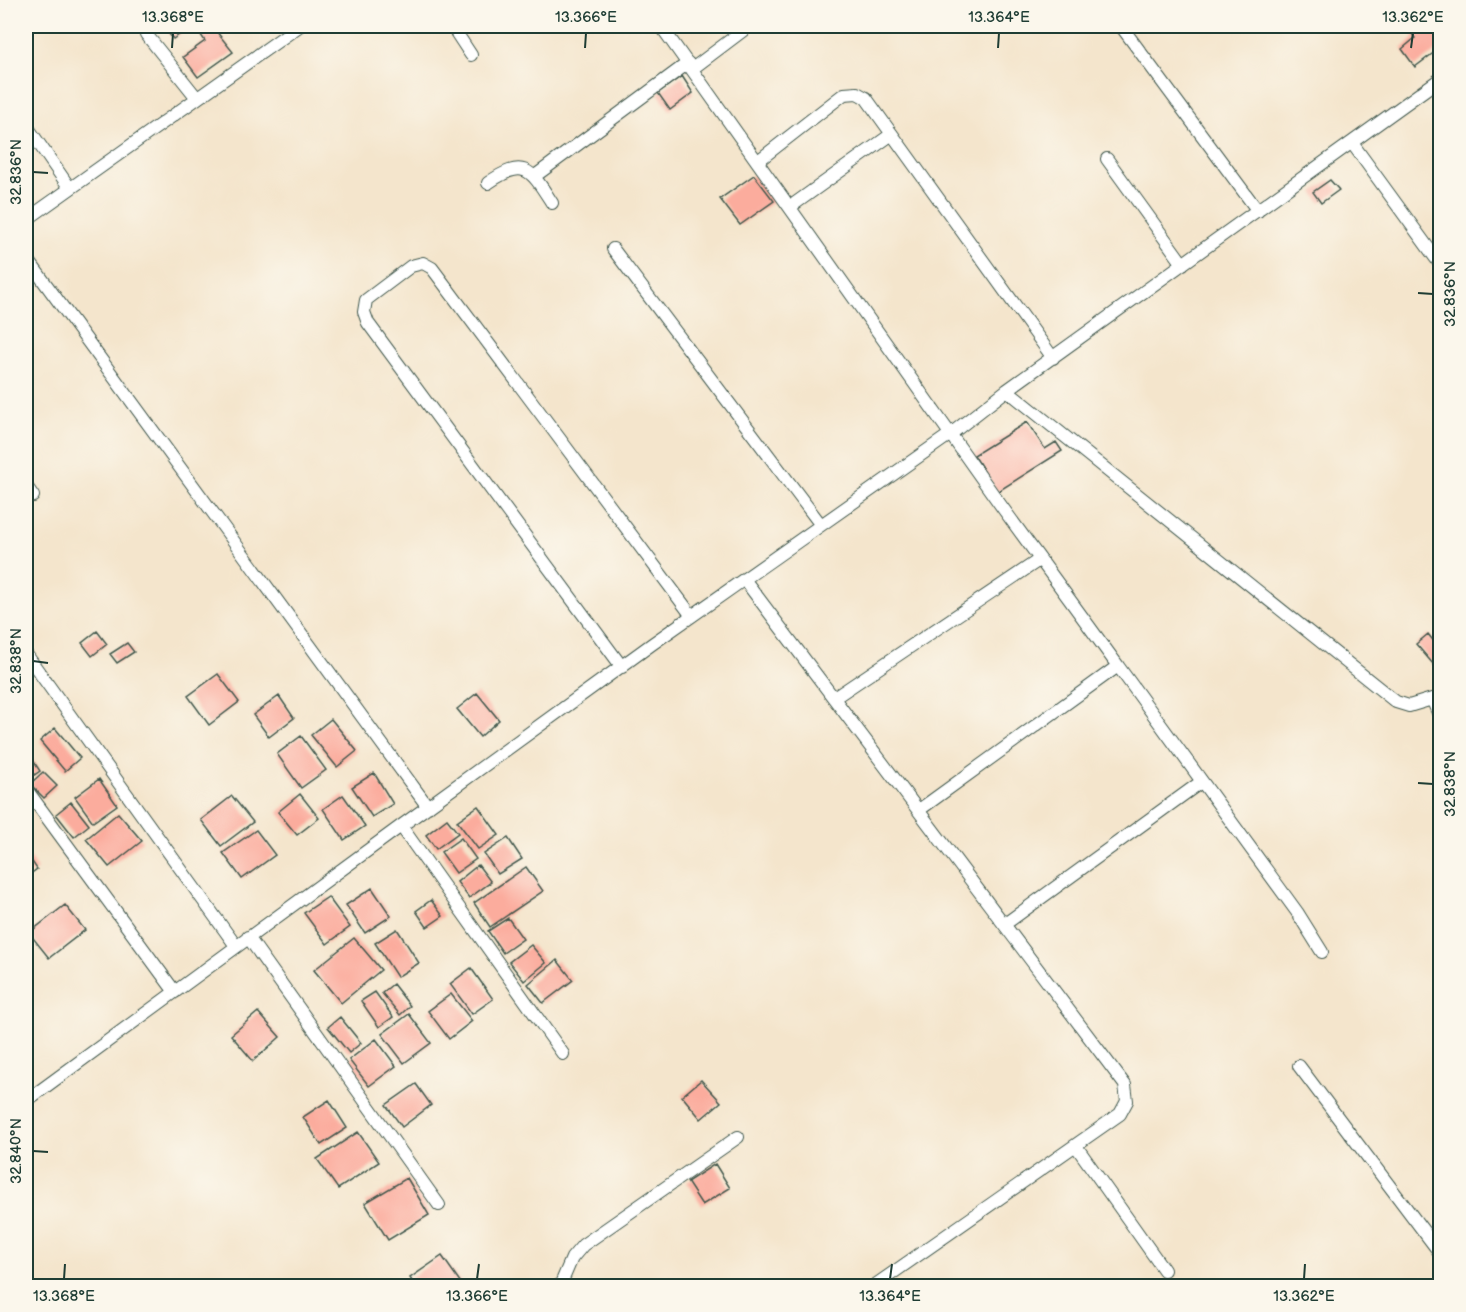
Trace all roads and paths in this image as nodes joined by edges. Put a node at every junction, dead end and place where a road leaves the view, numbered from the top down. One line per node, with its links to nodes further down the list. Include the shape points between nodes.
1 (299, 26): 10 (street)
2 (452, 26): 7 (street)
3 (661, 26): 8 (street)
4 (749, 26): 8 (street)
5 (1121, 26): 21 (street)
6 (146, 34): 10 (street)
7 (471, 55)
8 (690, 66): 15 (street); 16 (street)
9 (1440, 79): 13 (street)
10 (197, 98): 18 (street)
11 (26, 125): 18 (street)
12 (892, 134): 15 (street, via 866,98 856,93 844,94); 20 (street); 27 (street)
13 (1352, 143): 21 (street); 26 (street)
14 (1107, 159): 25 (street)
15 (758, 161): 20 (street)
16 (535, 176): 17 (street, via 517,167); 19 (street)
17 (488, 183)
18 (69, 187): 22 (street)
19 (552, 203)
20 (790, 207): 29 (street)
21 (1258, 211): 25 (street)
22 (26, 220)
23 (613, 249): 30 (street)
24 (26, 257): 41 (street)
25 (1182, 264): 27 (street)
26 (1440, 264)
27 (1053, 358): 28 (street)
28 (1007, 390): 29 (street); 38 (street, via 1396,702 1409,706 1432,699)
29 (952, 433): 30 (street); 31 (street)
30 (821, 525): 32 (street)
31 (1040, 560): 36 (street); 37 (street)
32 (744, 579): 33 (street); 37 (street)
33 (692, 616): 35 (street); 35 (street, via 432,268 423,263 411,266 366,300 364,312 368,323)
34 (26, 654): 46 (street)
35 (622, 666): 41 (street)
36 (1118, 666): 39 (street); 42 (street)
37 (834, 698): 42 (street)
38 (1440, 717)
39 (1201, 782): 44 (street); 47 (street)
40 (26, 789): 48 (street)
41 (428, 807): 43 (street)
42 (920, 810): 44 (street)
43 (401, 826): 45 (street); 49 (street)
44 (1005, 924): 53 (street, via 1125,1085 1127,1101 1120,1114)
45 (248, 937): 46 (street); 54 (street)
46 (236, 946): 48 (street)
47 (1322, 952)
48 (175, 992): 51 (street)
49 (563, 1054)
50 (1299, 1066): 55 (street)
51 (26, 1101)
52 (738, 1137): 57 (street, via 583,1245 572,1258)
53 (1076, 1146): 56 (street); 58 (street)
54 (439, 1205)
55 (1440, 1253)
56 (1164, 1270)
57 (560, 1287)
58 (874, 1287)

